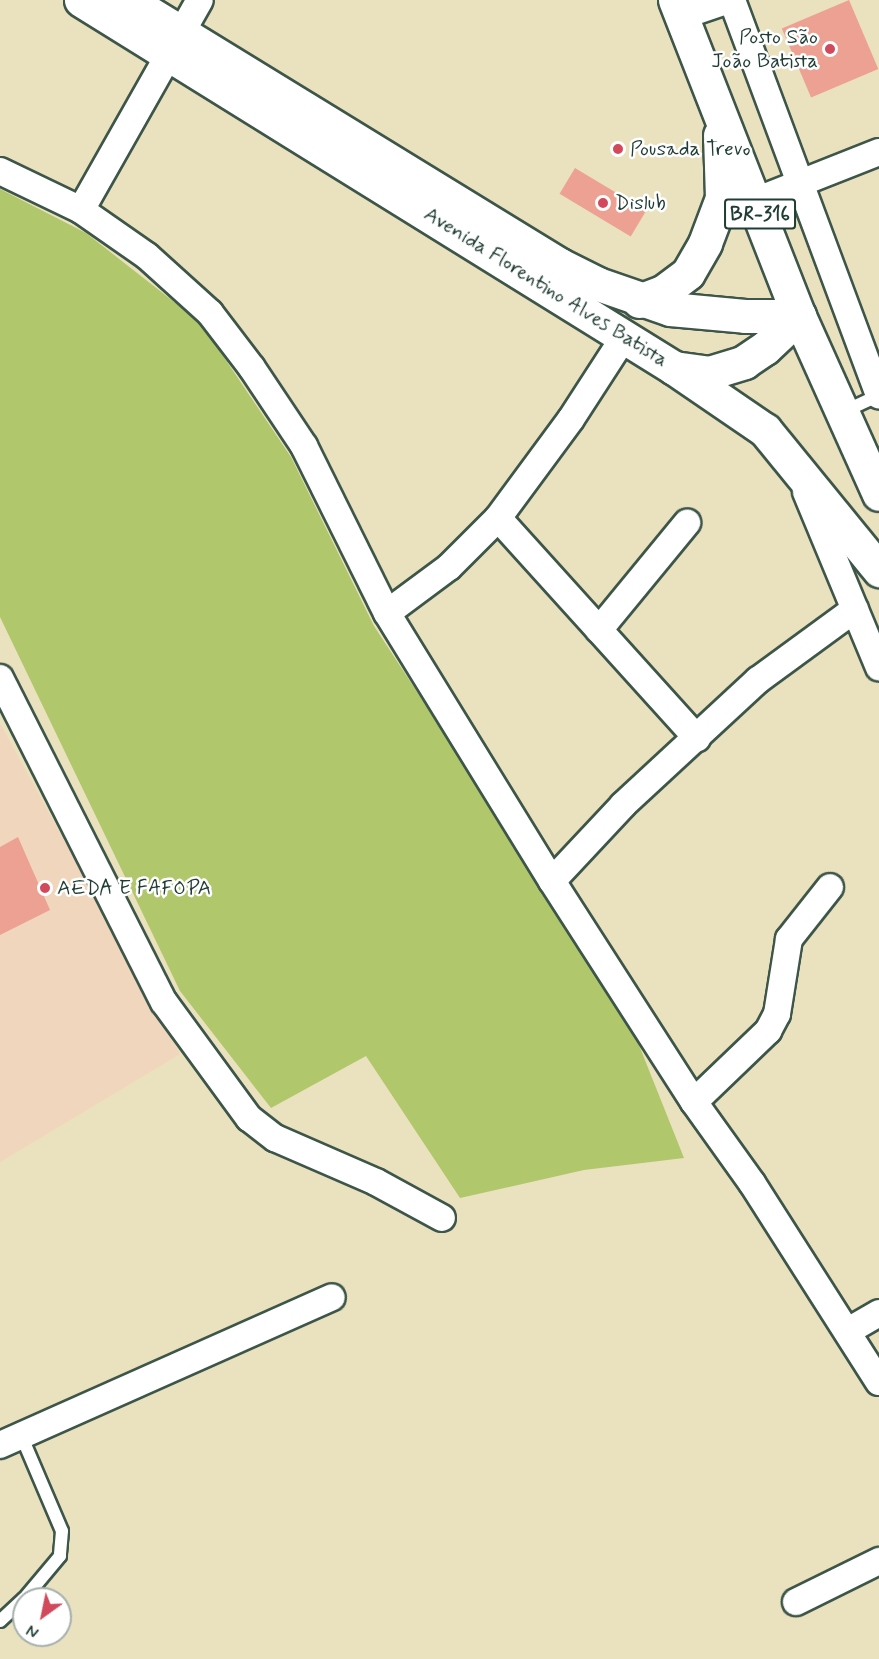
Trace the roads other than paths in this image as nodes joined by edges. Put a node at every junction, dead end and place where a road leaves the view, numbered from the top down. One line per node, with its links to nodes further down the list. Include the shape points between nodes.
1 (81, 0): 6 (main road, Avenida Florentino Alves Batista)
2 (128, 0): 6 (main road, Avenida Florentino Alves Batista)
3 (200, 0): 6 (street)
4 (731, 0): 5 (street); 10 (street)
5 (679, 8): 7 (main road, BR-316)
6 (176, 43): 12 (street); 13 (main road, Avenida Florentino Alves Batista)
7 (719, 112): 11 (main road, BR-316); 14 (main road, via 722,198 705,243 688,273 663,292)
8 (879, 152): 10 (street)
9 (0, 171): 12 (street)
10 (799, 184): 11 (street); 18 (street)
11 (755, 201): 15 (main road, BR-316)
12 (81, 210): 26 (street, via 147,256 210,313 252,368 304,446)
13 (552, 276): 14 (main road, Avenida Florentino Alves Batista); 16 (main road, Avenida Florentino Alves Batista)
14 (639, 301): 15 (main road, Avenida Florentino Alves Batista, via 694,312)
15 (799, 316): 17 (main road, Avenida Florentino Alves Batista, via 744,363 709,373); 19 (main road, BR-316)
16 (624, 337): 17 (main road, Avenida Florentino Alves Batista); 22 (street, via 571,419)
17 (674, 368): 20 (main road, via 765,430)
18 (879, 395): 19 (lane)
19 (845, 411): 21 (main road, BR-316)
20 (795, 464): 24 (main road); 25 (street)
21 (879, 494)
22 (498, 518): 26 (street, via 449,567); 27 (street)
23 (687, 523): 27 (street)
24 (879, 570)
25 (855, 609): 28 (street); 30 (street, via 758,680)
26 (387, 613): 31 (street)
27 (599, 630): 30 (street)
28 (879, 668)
29 (0, 678): 34 (street, via 164,1002 249,1118 275,1138 376,1182)
30 (697, 738): 31 (street, via 622,805)
31 (552, 881): 33 (street)
32 (830, 887): 33 (street, via 789,939 777,1014 768,1031)
33 (694, 1102): 37 (street, via 753,1183)
34 (442, 1218)
35 (332, 1297): 39 (street)
36 (879, 1313): 37 (street)
37 (848, 1331): 38 (street)
38 (879, 1383)
39 (10, 1440): 41 (lane, via 62,1531 60,1556)
40 (879, 1561): 42 (street)
41 (34, 1587)
42 (796, 1602)
43 (12, 1610): 44 (lane)
44 (0, 1621)

